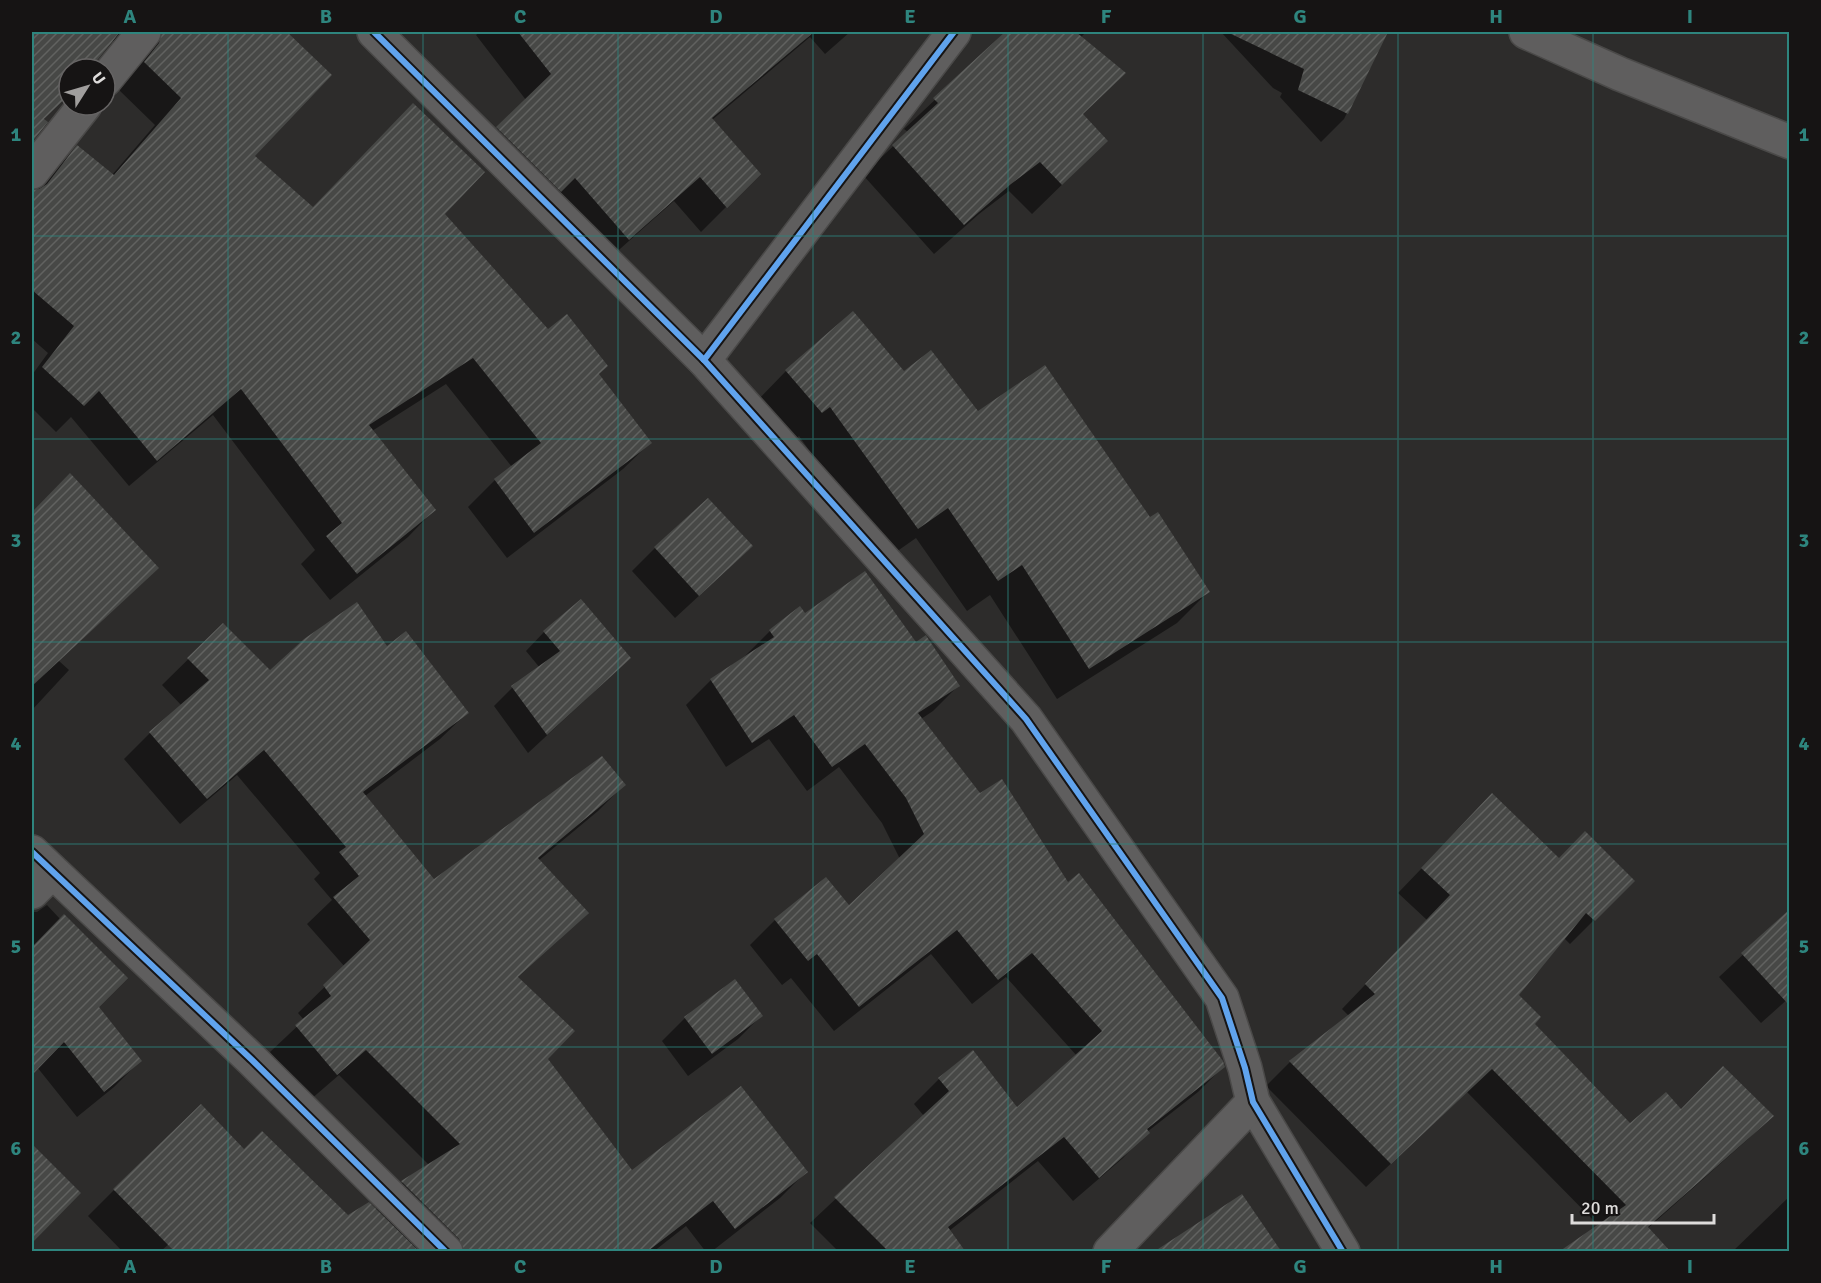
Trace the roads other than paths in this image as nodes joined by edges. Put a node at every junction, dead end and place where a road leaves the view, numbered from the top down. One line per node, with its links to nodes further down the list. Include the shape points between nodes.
1 (144, 32): 5 (street)
2 (374, 32): 9 (street)
3 (954, 32): 9 (street)
4 (1526, 32): 7 (street)
5 (117, 65)
6 (76, 117): 8 (street)
7 (1790, 142)
8 (32, 172)
9 (704, 360): 11 (street, via 1026,719 1222,998)
10 (38, 872): 12 (street, via 252,1060)
11 (1253, 1102): 13 (street); 14 (street)
12 (446, 1251)
13 (1110, 1251)
14 (1343, 1251)

